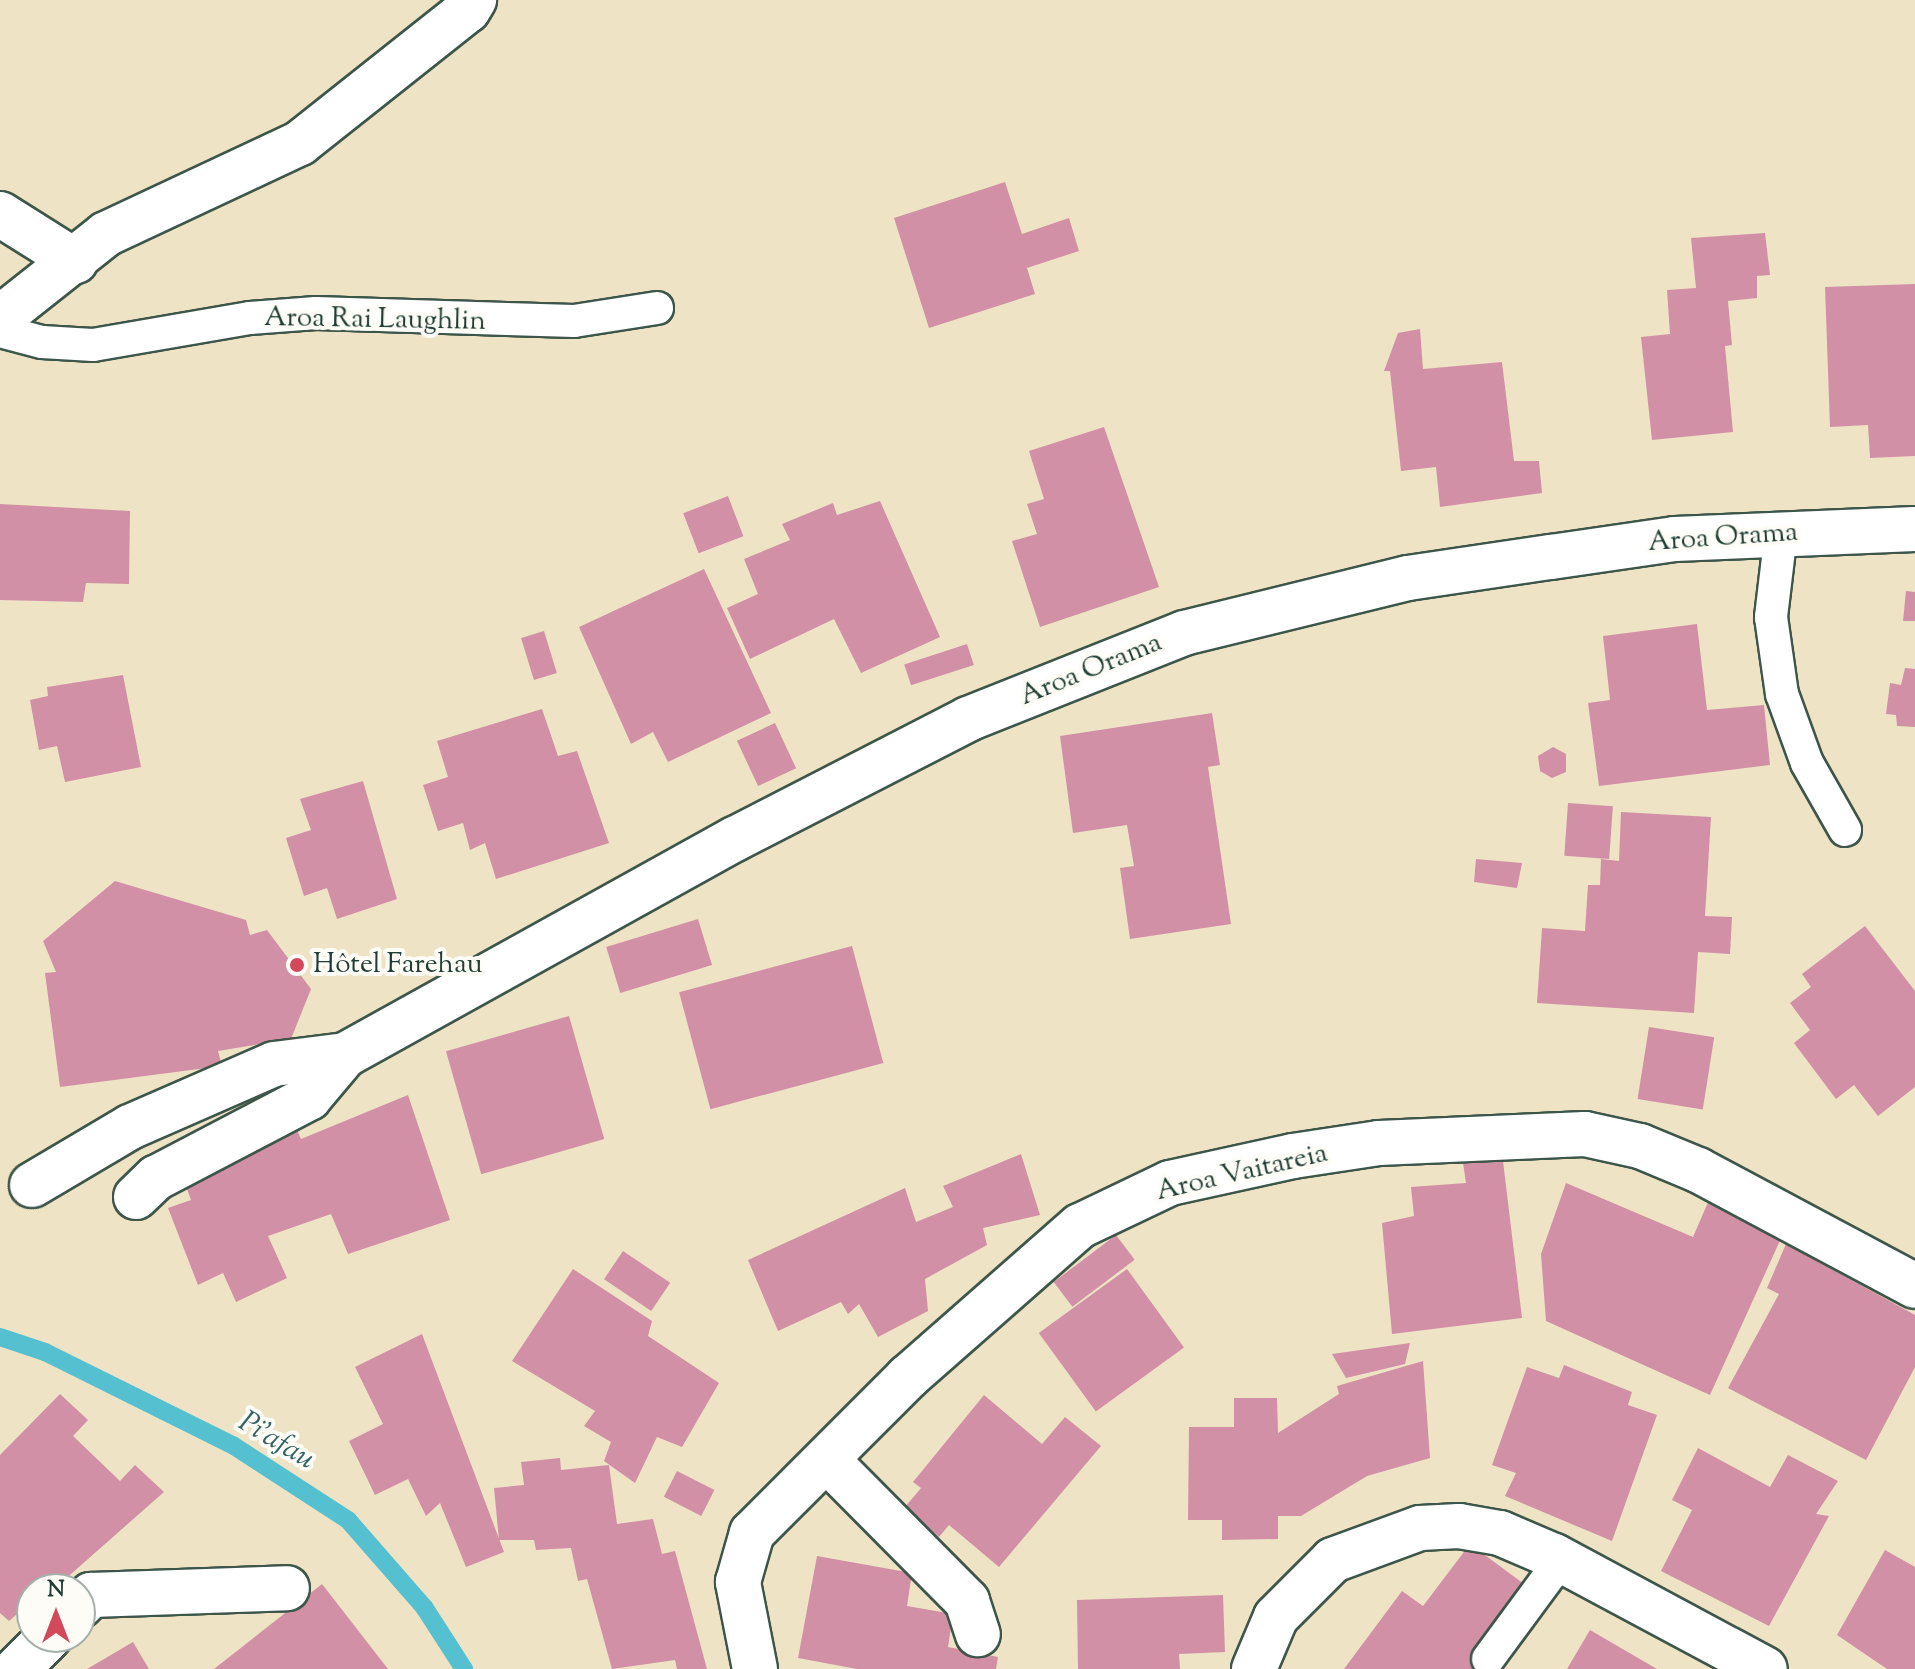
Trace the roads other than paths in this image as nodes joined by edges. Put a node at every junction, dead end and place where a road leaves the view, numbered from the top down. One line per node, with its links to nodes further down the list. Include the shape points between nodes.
1 (474, 0): 3 (street, via 300,143)
2 (0, 214): 3 (street)
3 (91, 248): 5 (street)
4 (657, 308): 6 (lane, Aroa Rai Laughlin, via 574,321 316,313 250,318 93,345 42,342)
5 (0, 318)
6 (0, 331)
7 (1915, 529): 8 (street, Aroa Orama)
8 (1781, 533): 9 (lane, via 1771,617 1782,694 1807,763); 10 (street, Aroa Orama, via 1675,539 1408,578 1184,633 968,719 735,839)
9 (1845, 830)
10 (345, 1055): 11 (street, via 274,1064 130,1127); 12 (street, via 309,1098 156,1178)
11 (32, 1185)
12 (136, 1197)
13 (1915, 1286): 14 (street, Aroa Vaitareia, via 1698,1170 1640,1146 1585,1134 1425,1140 1293,1156 1170,1183 1080,1226 908,1377)
14 (827, 1460): 18 (street, via 967,1601); 23 (street, Aroa Vaitareia, via 752,1533 738,1582)
15 (1561, 1560): 20 (lane); 21 (street); 24 (street, via 1500,1533 1459,1526 1420,1528 1373,1541 1333,1560 1276,1617)
16 (287, 1588): 17 (street)
17 (96, 1595)
18 (978, 1634)
19 (33, 1653): 22 (street)
20 (1488, 1659)
21 (1763, 1668)
22 (17, 1669)
23 (755, 1669)
24 (1254, 1669)

